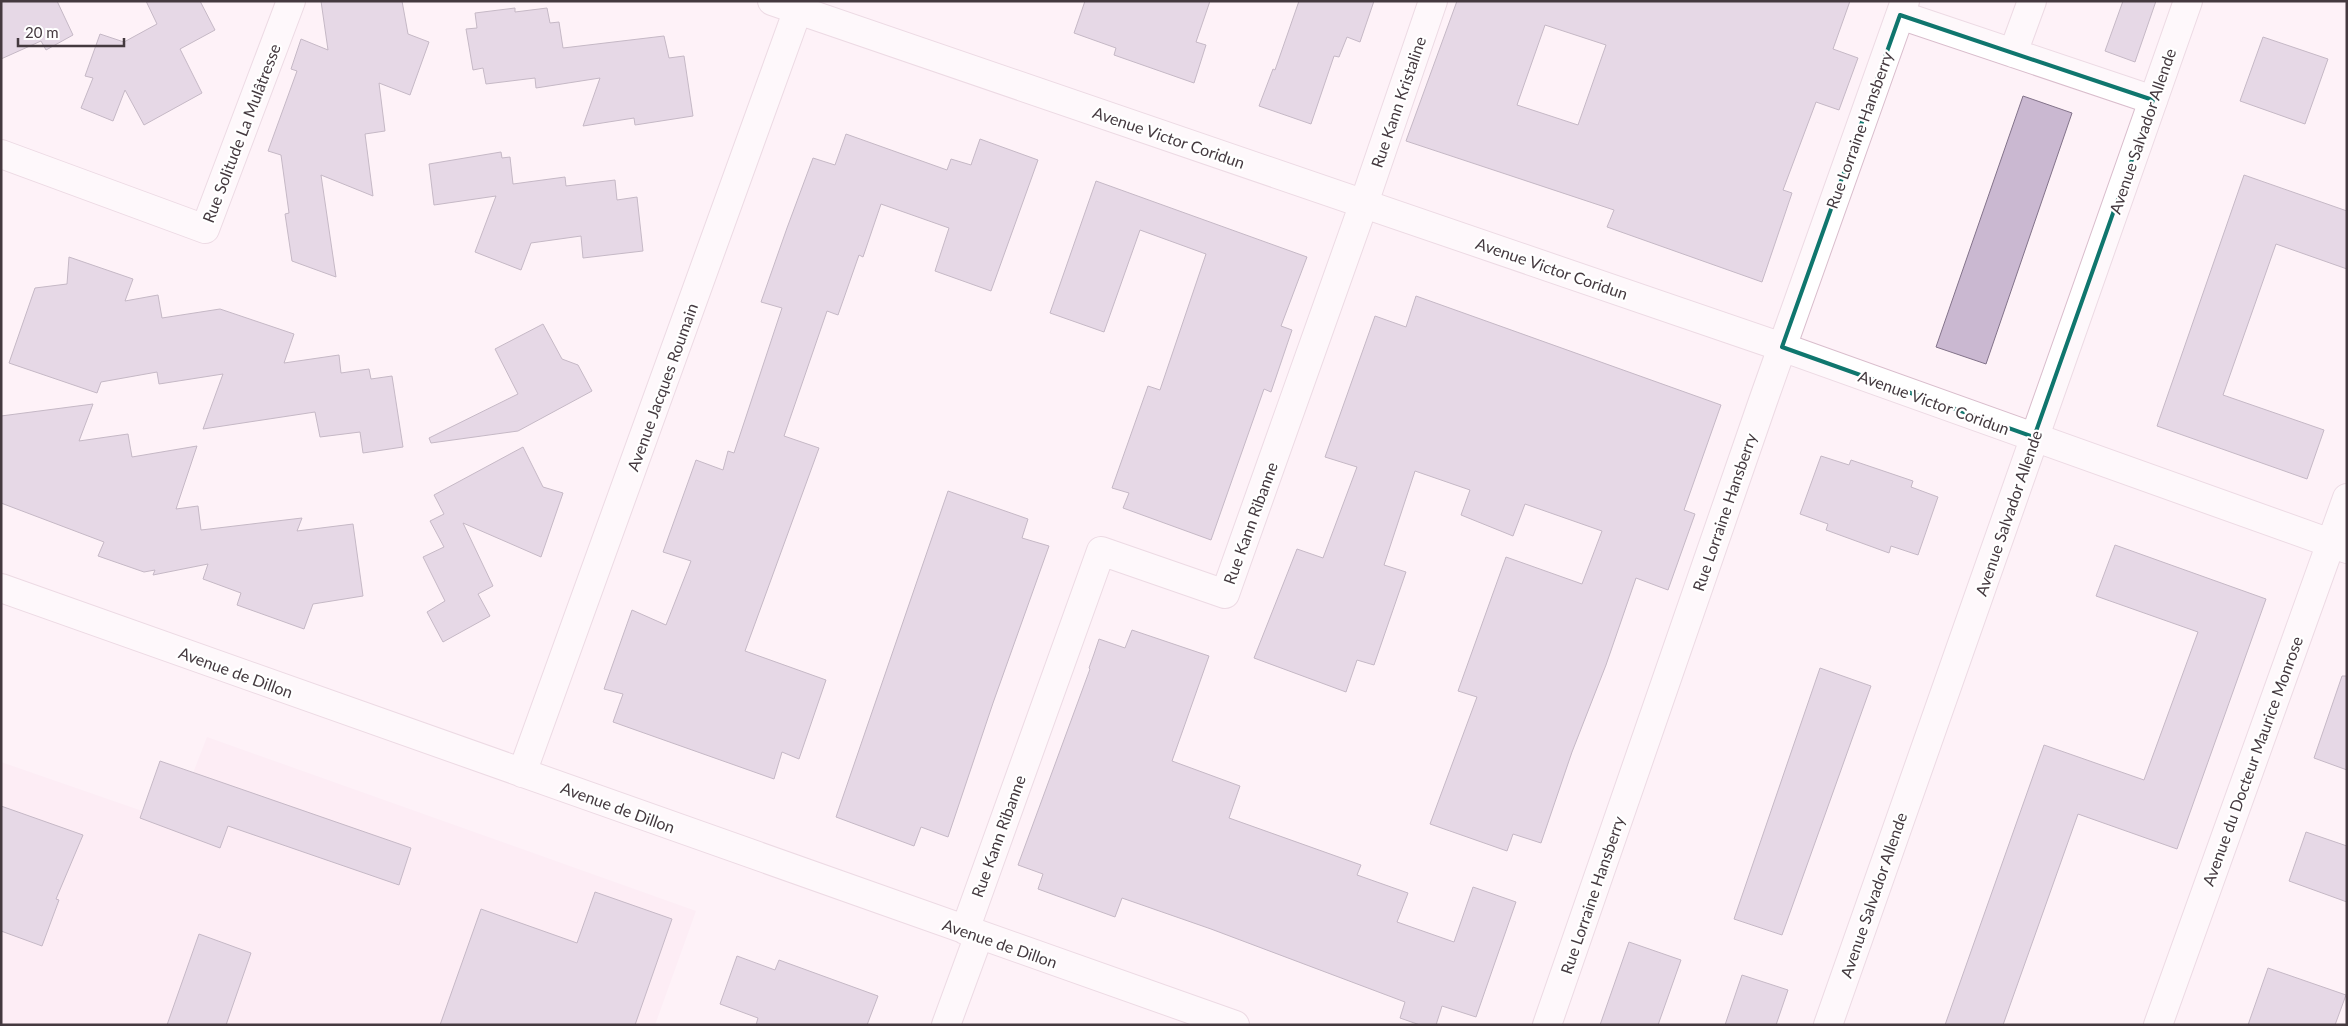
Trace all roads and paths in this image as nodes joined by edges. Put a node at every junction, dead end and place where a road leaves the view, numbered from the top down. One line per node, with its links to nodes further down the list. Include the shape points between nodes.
1 (291, 1): 10 (street, Rue Solitude La Mulâtresse, via 205,229)
2 (772, 1): 6 (street, Avenue Victor Coridun)
3 (1433, 1): 11 (street, Rue Kann Kristaline)
4 (2032, 1): 8 (street)
5 (2188, 1): 9 (street, Avenue Salvador Allende)
6 (799, 6): 11 (street, Avenue Victor Coridun); 17 (street, Avenue Jacques Roumain)
7 (1902, 8): 8 (street); 12 (street, Rue Lorraine Hansberry)
8 (2013, 53): 9 (street)
9 (2153, 100): 13 (street, Avenue Salvador Allende)
10 (1, 154)
11 (1364, 203): 12 (street, Avenue Victor Coridun); 18 (street, Rue Kann Ribanne, via 1225,594 1101,551)
12 (1782, 347): 13 (street, Avenue Victor Coridun); 21 (street, Rue Lorraine Hansberry)
13 (2034, 437): 15 (street, Avenue Victor Coridun); 22 (street, Avenue Salvador Allende)
14 (2347, 498): 15 (street, Avenue du Docteur Maurice Monrose)
15 (2338, 546): 23 (street, Avenue du Docteur Maurice Monrose)
16 (1, 588): 17 (street, Avenue de Dillon)
17 (522, 773): 18 (street, Avenue de Dillon)
18 (972, 933): 19 (street); 20 (street, Avenue de Dillon)
19 (946, 1025)
20 (1235, 1025)
21 (1547, 1025)
22 (1828, 1025)
23 (2158, 1025)

